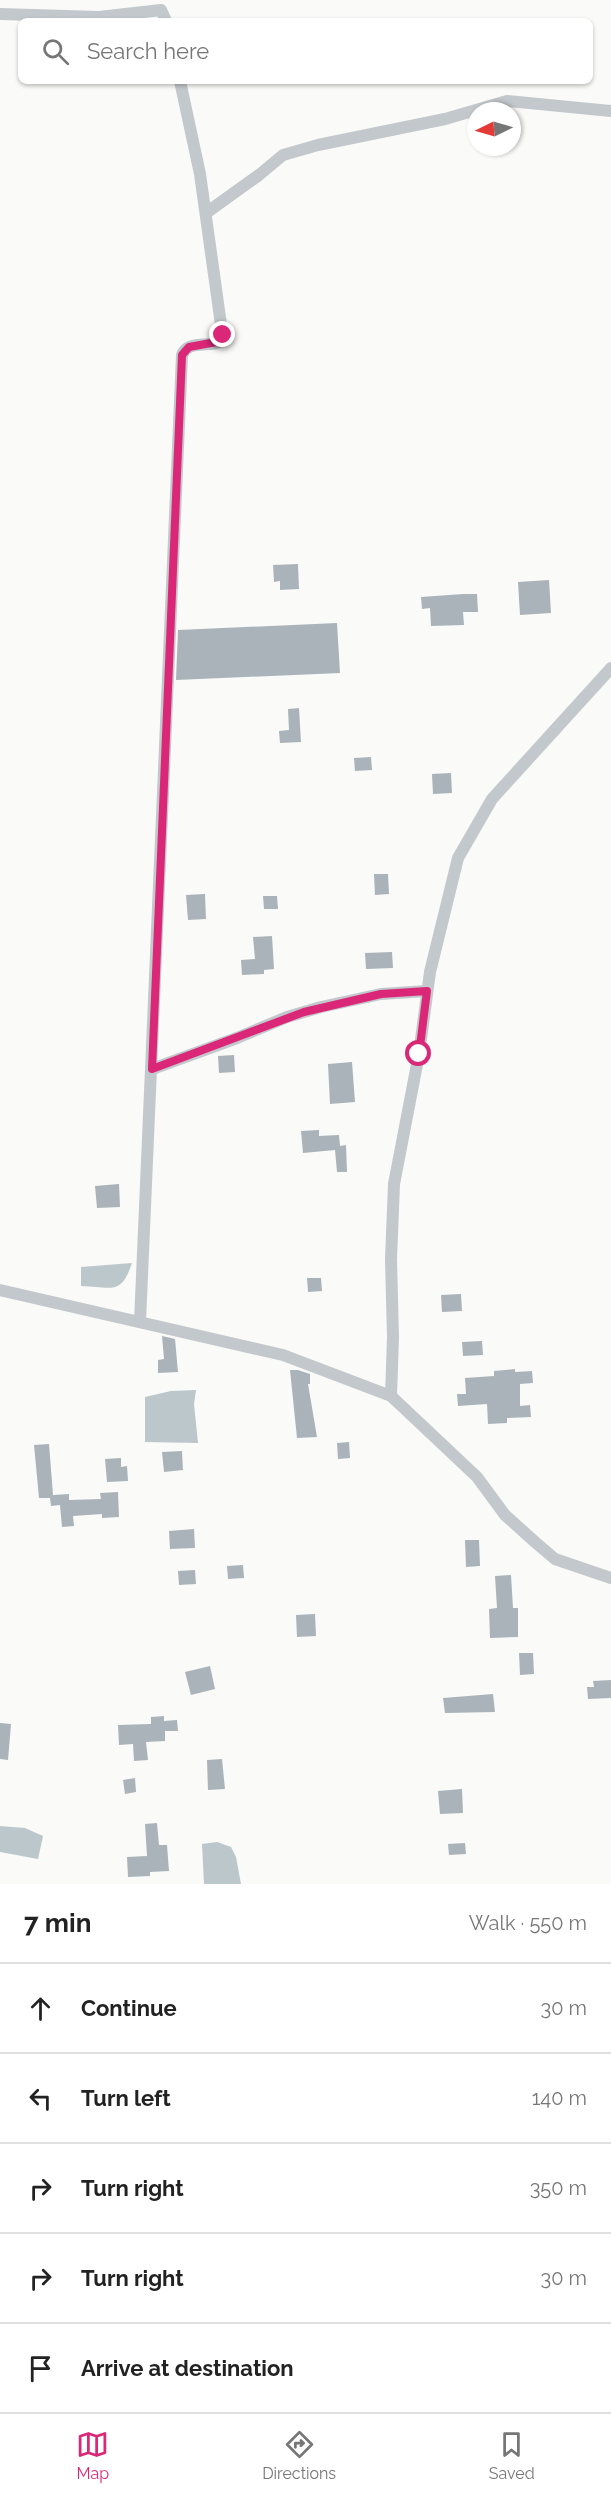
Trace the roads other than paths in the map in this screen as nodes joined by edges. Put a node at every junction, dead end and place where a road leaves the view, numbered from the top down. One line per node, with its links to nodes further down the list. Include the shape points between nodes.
1 (0, 14): 2 (street, via 99,17 161,10)
2 (165, 18)
3 (181, 84): 5 (street)
4 (611, 111): 5 (street, via 507,100 445,119 318,145 283,155)
5 (206, 213): 8 (street, via 223,339 189,347 182,355)
6 (611, 668): 7 (street, via 492,799 458,858)
7 (427, 991): 8 (street, via 381,994 310,1010); 11 (street, via 394,1184)
8 (152, 1069): 10 (street)
9 (0, 1290): 10 (street)
10 (140, 1322): 11 (street, via 284,1354)
11 (392, 1396): 12 (street, via 477,1477 505,1515 555,1559)
12 (611, 1578)

